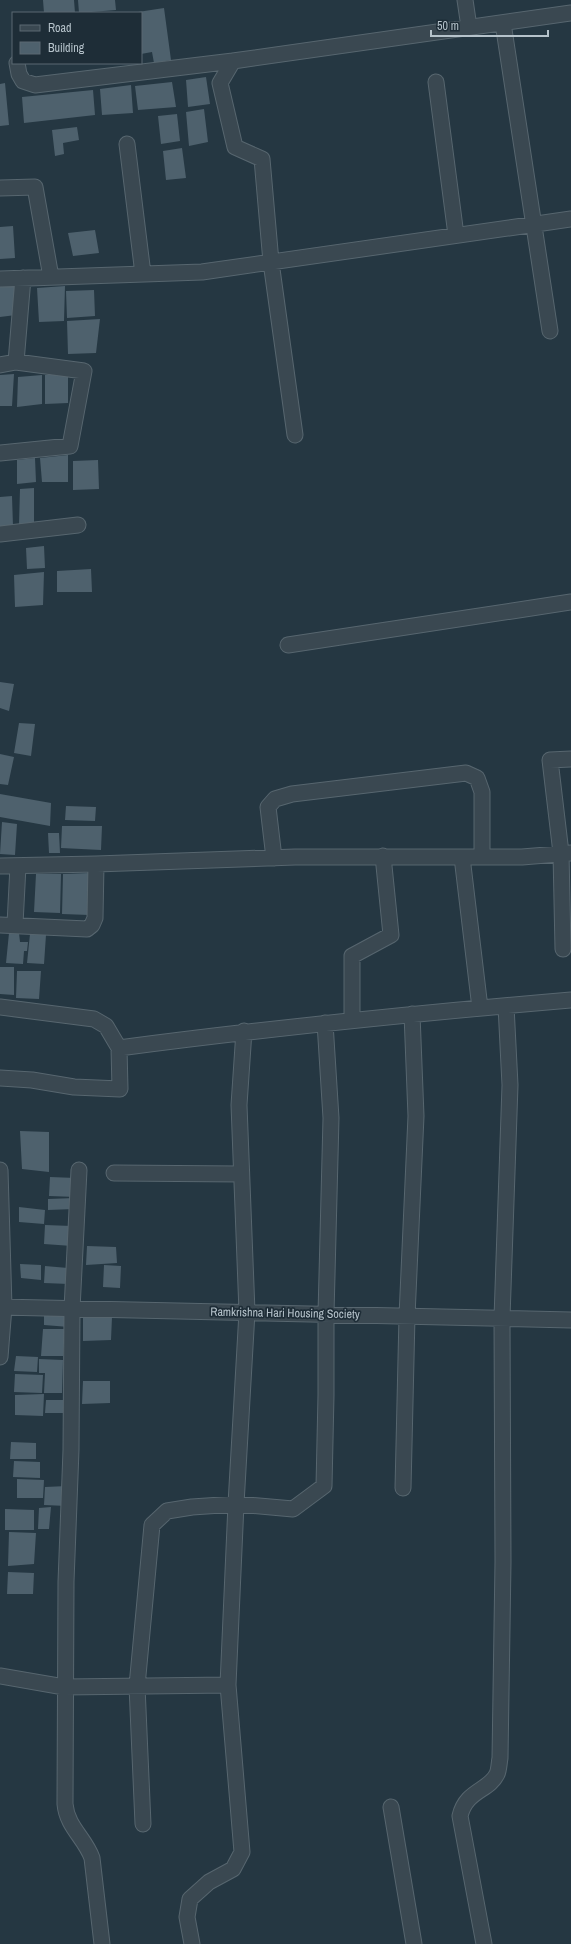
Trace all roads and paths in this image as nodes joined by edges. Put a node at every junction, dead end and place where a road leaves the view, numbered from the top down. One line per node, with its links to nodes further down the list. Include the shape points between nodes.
1 (465, 0): 4 (street)
2 (571, 13): 3 (street)
3 (503, 23): 4 (street); 11 (street)
4 (469, 28): 5 (street)
5 (233, 61): 6 (street, via 35,85 23,81); 13 (street, via 220,83 235,147 262,159)
6 (17, 64)
7 (436, 82): 12 (street)
8 (127, 144): 14 (street)
9 (0, 188): 15 (street, via 35,187)
10 (571, 219): 11 (street)
11 (533, 224): 12 (street); 18 (street)
12 (456, 235): 13 (street)
13 (271, 262): 14 (street, via 202,272); 21 (street)
14 (143, 274): 15 (street)
15 (51, 277): 16 (street)
16 (23, 278): 17 (street); 19 (street)
17 (0, 279)
18 (550, 331)
19 (16, 362): 20 (street); 22 (street, via 84,371 70,446)
20 (0, 365)
21 (295, 435)
22 (0, 453)
23 (78, 525): 24 (street)
24 (0, 534)
25 (571, 602): 26 (street)
26 (288, 645)
27 (571, 759): 28 (street, via 550,760)
28 (566, 853): 31 (street); 38 (street)
29 (383, 856): 30 (street); 32 (street); 44 (street, via 392,935 352,956)
30 (462, 857): 31 (street); 42 (street)
31 (482, 857): 32 (street, via 482,792 477,778 466,773 292,794 275,799 268,807)
32 (274, 858): 33 (street)
33 (96, 864): 35 (street); 36 (street, via 95,918 92,925 86,929 68,930)
34 (0, 866): 35 (street)
35 (18, 866): 36 (street)
36 (15, 924): 37 (street)
37 (0, 925)
38 (563, 949)
39 (571, 1000): 40 (street)
40 (506, 1006): 42 (street); 58 (street, via 510,1085)
41 (0, 1007): 47 (street, via 94,1018 106,1026)
42 (480, 1008): 43 (street)
43 (412, 1014): 44 (street); 57 (street, via 416,1116)
44 (352, 1020): 45 (street)
45 (325, 1022): 46 (street); 56 (street, via 331,1118)
46 (244, 1031): 47 (street); 52 (street, via 239,1105)
47 (119, 1048): 48 (street, via 120,1089 74,1087)
48 (0, 1078)
49 (0, 1170): 53 (street)
50 (79, 1170): 54 (street)
51 (114, 1173): 52 (street)
52 (242, 1174): 55 (street)
53 (2, 1307): 54 (street, Ramkrishna Hari Housing Society); 60 (street)
54 (72, 1309): 55 (street, Ramkrishna Hari Housing Society); 66 (street)
55 (247, 1312): 56 (street, Ramkrishna Hari Housing Society); 62 (street)
56 (326, 1314): 57 (street, Ramkrishna Hari Housing Society); 62 (street, via 324,1486 293,1510)
57 (407, 1316): 58 (street, Ramkrishna Hari Housing Society); 61 (street)
58 (502, 1318): 59 (street, Ramkrishna Hari Housing Society); 72 (street, via 503,1562 500,1758 496,1775 467,1800 462,1806 460,1816)
59 (571, 1320)
60 (0, 1357)
61 (403, 1488)
62 (236, 1504): 64 (street); 65 (street, via 167,1511 152,1525)
63 (0, 1676): 66 (street)
64 (228, 1685): 65 (street); 70 (street, via 242,1852 233,1869 209,1882 190,1899 187,1917)
65 (137, 1686): 66 (street); 68 (street)
66 (64, 1687): 69 (street, via 66,1814 92,1858)
67 (390, 1806): 71 (street)
68 (143, 1824)
69 (102, 1944)
70 (192, 1944)
71 (414, 1944)
72 (484, 1944)

